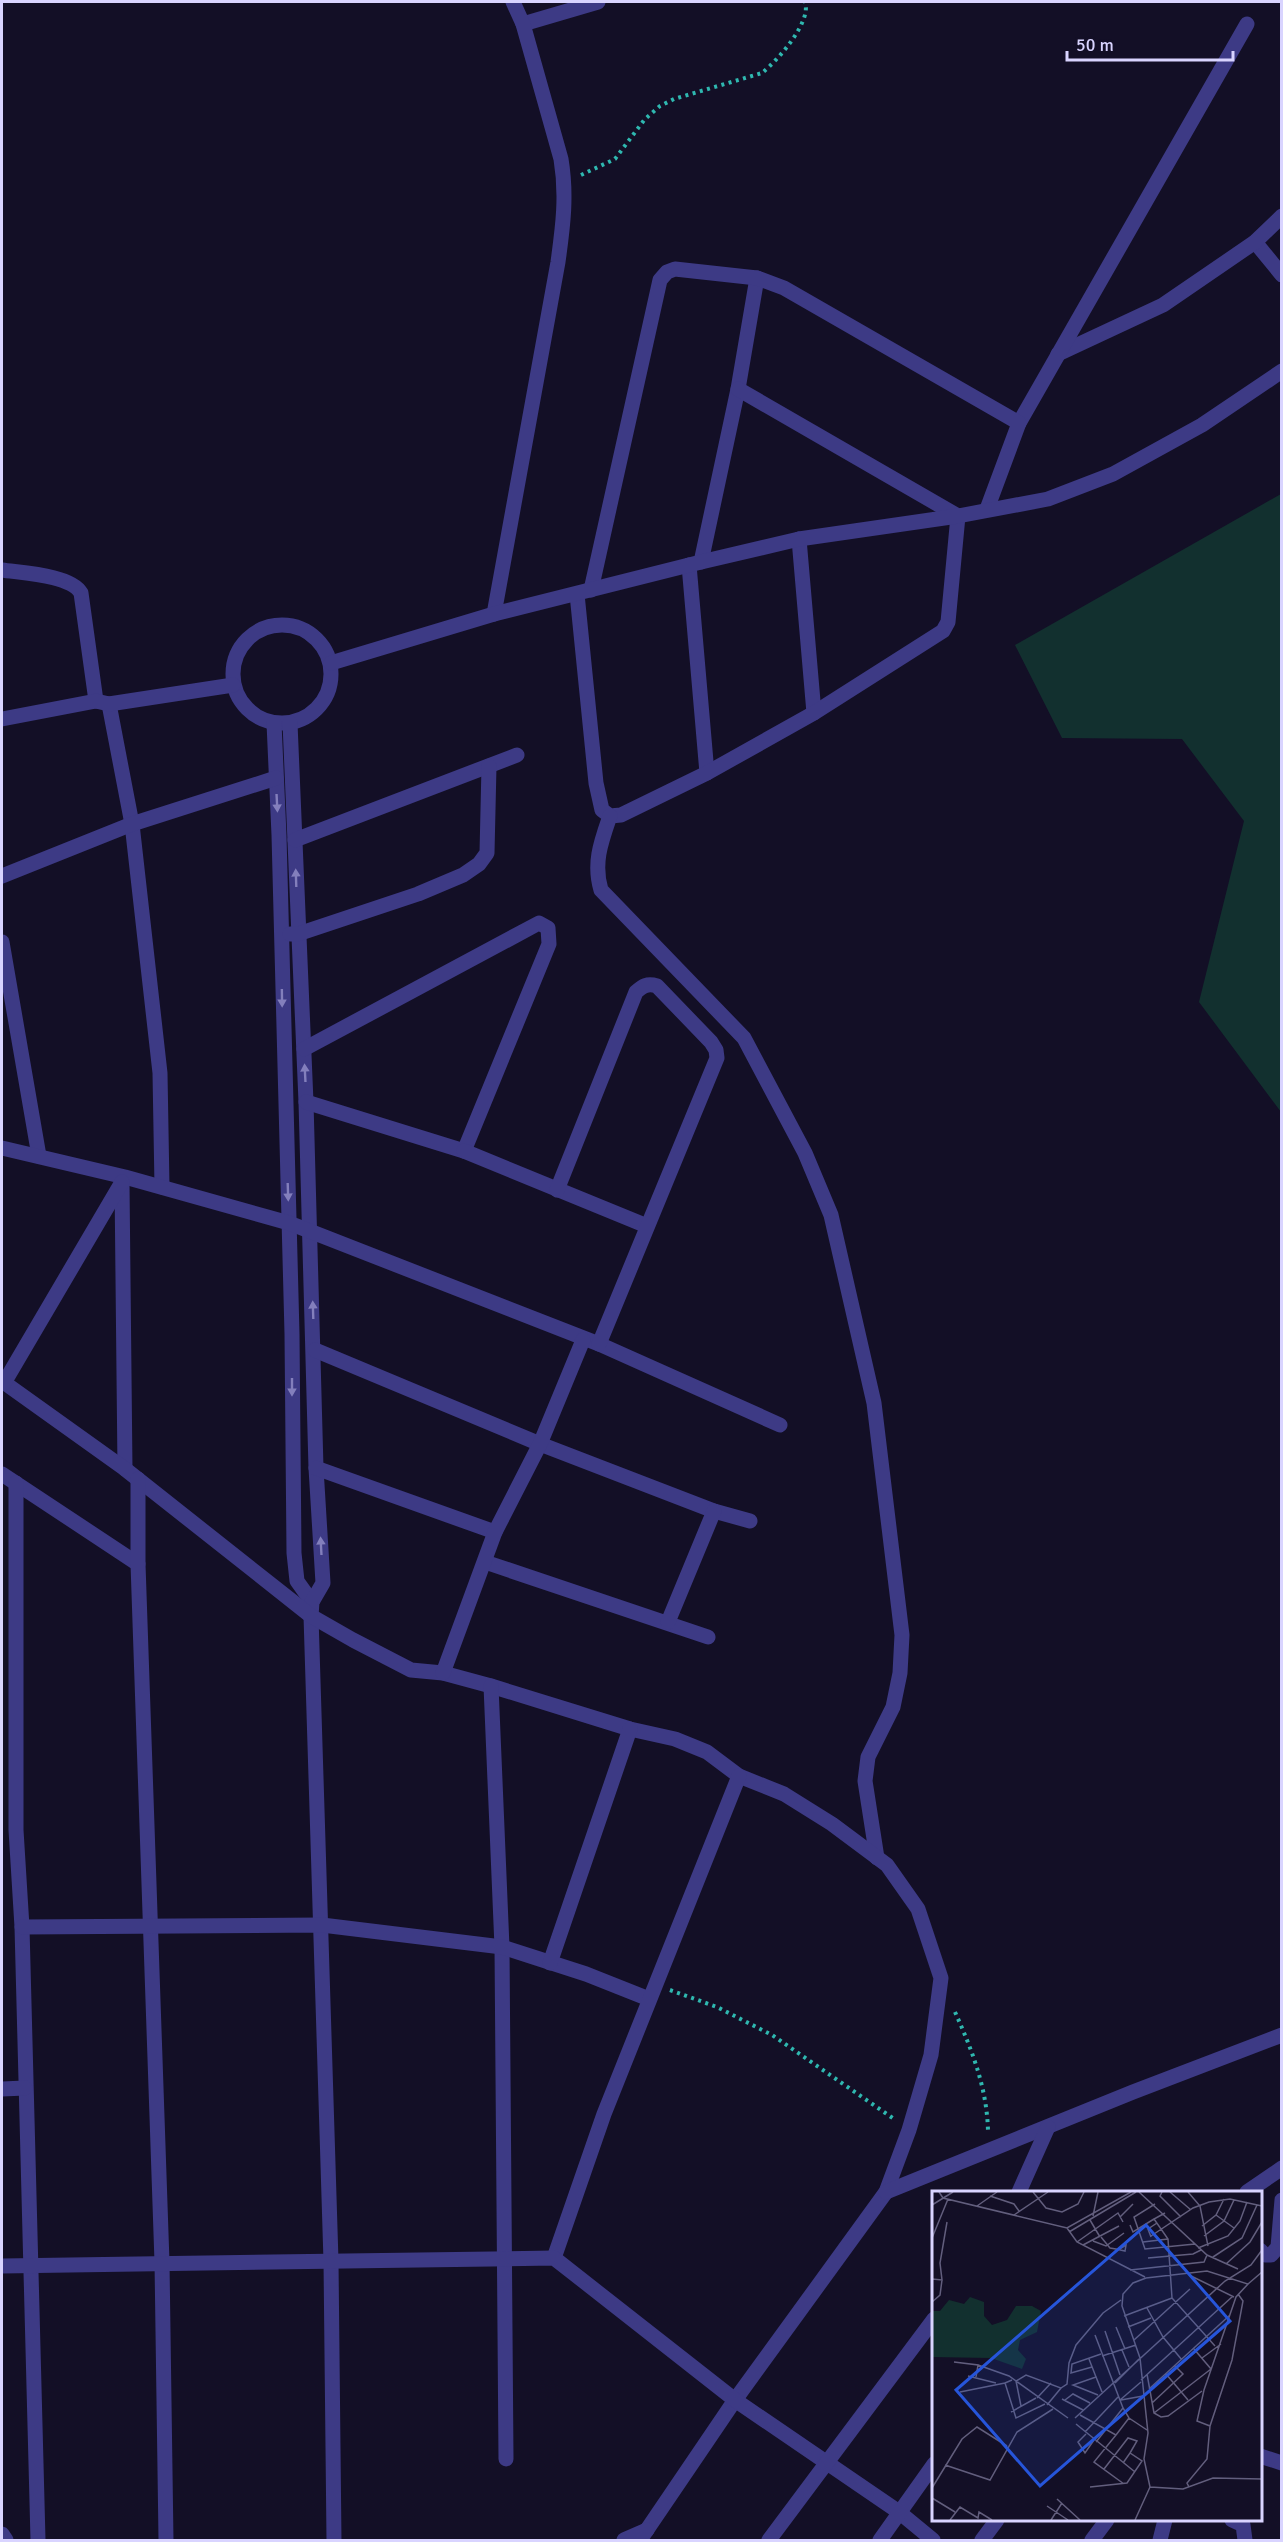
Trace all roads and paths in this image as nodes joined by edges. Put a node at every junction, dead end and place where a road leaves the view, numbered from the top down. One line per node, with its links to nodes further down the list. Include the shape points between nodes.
1 (513, 2): 4 (street)
2 (598, 2): 4 (street)
3 (805, 2): 6 (path, via 801,26 762,73 660,106 645,119 615,159)
4 (523, 24): 6 (street)
5 (1246, 24): 11 (street)
6 (565, 182): 21 (street, via 558,262)
7 (1281, 216): 8 (street)
8 (1255, 242): 9 (street); 11 (street, via 1163,304)
9 (1281, 274)
10 (758, 278): 13 (street); 14 (street, via 784,288); 20 (street, via 675,269 660,280)
11 (1058, 354): 14 (street)
12 (1281, 371): 15 (street, via 1202,425 1113,474 1048,499)
13 (738, 389): 16 (street); 18 (street)
14 (1019, 423): 15 (street)
15 (987, 509): 16 (street)
16 (958, 516): 17 (street); 25 (street, via 946,627)
17 (800, 539): 18 (street); 25 (street)
18 (695, 563): 20 (street); 31 (street)
19 (2, 570): 24 (street, via 63,580 78,587)
20 (584, 592): 21 (street); 33 (street, via 597,792 603,810)
21 (494, 614): 22 (street)
22 (331, 663): 23 (street, via 323,645 309,632 291,625 272,625 254,633 240,647 233,665); 28 (street, via 331,682 324,700 311,715)
23 (233, 685): 24 (street); 27 (street, via 241,703 255,716)
24 (103, 703): 26 (street); 34 (street)
25 (814, 712): 31 (street)
26 (2, 719)
27 (274, 723): 28 (street); 32 (street)
28 (290, 723): 35 (street)
29 (517, 755): 30 (street)
30 (489, 766): 35 (street); 38 (street, via 487,853 479,864 418,894)
31 (708, 773): 33 (street, via 621,815)
32 (276, 778): 34 (street); 37 (street, one-way to 37)
33 (610, 816): 76 (street, via 597,856 596,874 601,890 744,1038 805,1153 831,1215 874,1403 902,1635 893,1707 868,1757 865,1780)
34 (132, 824): 36 (street); 46 (street, via 160,1073)
35 (295, 840): 38 (street, one-way to 35)
36 (2, 876)
37 (281, 934): 38 (street); 48 (street, one-way to 48)
38 (298, 934): 40 (street)
39 (2, 942): 44 (street)
40 (304, 1049): 41 (street, one-way to 40); 43 (street, via 543,924 550,934 549,944)
41 (306, 1102): 43 (street); 50 (street)
42 (2, 1148): 44 (street)
43 (464, 1151): 47 (street)
44 (39, 1156): 45 (street)
45 (124, 1180): 46 (street); 54 (street); 58 (street)
46 (162, 1187): 48 (street)
47 (557, 1190): 49 (street); 49 (street, via 636,992 644,985 657,986 711,1042 717,1058)
48 (289, 1223): 50 (street); 67 (street, one-way to 67, via 294,1553 297,1581)
49 (647, 1226): 52 (street)
50 (309, 1231): 51 (street); 53 (street, one-way to 50)
51 (583, 1340): 52 (street); 56 (street)
52 (598, 1344): 55 (street)
53 (315, 1350): 56 (street); 57 (street)
54 (3, 1382): 58 (street)
55 (780, 1425)
56 (540, 1444): 62 (street); 64 (street)
57 (316, 1468): 64 (street); 67 (street, one-way to 57, via 323,1583)
58 (125, 1469): 60 (street)
59 (2, 1474): 61 (street)
60 (138, 1479): 66 (street); 67 (street)
61 (16, 1483): 66 (street); 72 (street)
62 (714, 1511): 63 (street); 68 (street)
63 (750, 1521)
64 (495, 1532): 65 (street)
65 (485, 1562): 68 (street); 70 (street)
66 (138, 1564): 77 (street)
67 (311, 1609): 70 (street, via 411,1670); 78 (street)
68 (668, 1622): 69 (street)
69 (708, 1637)
70 (443, 1673): 71 (street)
71 (491, 1686): 73 (street); 80 (street)
72 (8, 1703): 75 (street)
73 (630, 1729): 74 (street, via 675,1739 708,1752); 81 (street)
74 (739, 1776): 76 (street, via 784,1794); 82 (street)
75 (9, 1831): 79 (street)
76 (877, 1858): 89 (street, via 887,1865 918,1909 940,1978 931,2055)
77 (152, 1925): 78 (street); 79 (street); 100 (street)
78 (322, 1925): 80 (street); 99 (street)
79 (22, 1927): 86 (street)
80 (502, 1947): 81 (street); 98 (street)
81 (550, 1963): 83 (street)
82 (656, 1984): 83 (street); 89 (path, via 717,2007 772,2035)
83 (650, 1999): 97 (street, via 604,2114)
84 (954, 2009): 90 (path, via 987,2103)
85 (1281, 2035): 88 (street)
86 (25, 2088): 87 (street); 102 (street)
87 (2, 2089)
88 (1048, 2127): 90 (street); 92 (street)
89 (909, 2130): 94 (street)
90 (989, 2151): 94 (street)
91 (1281, 2168): 93 (street)
92 (1020, 2191)
93 (1250, 2191)
94 (886, 2192): 104 (street)
95 (1281, 2200): 96 (street, via 1276,2250 1267,2256)
96 (1262, 2252)
97 (554, 2258): 98 (street); 104 (street)
98 (504, 2259): 99 (street); 106 (street)
99 (331, 2261): 100 (street); 120 (street)
100 (162, 2262): 102 (street); 119 (street)
101 (2, 2266): 102 (street)
102 (30, 2267): 118 (street)
103 (932, 2320): 107 (street)
104 (735, 2400): 107 (street); 116 (street)
105 (1262, 2457): 108 (street)
106 (506, 2459)
107 (828, 2463): 110 (street); 122 (street)
108 (1281, 2463)
109 (932, 2465): 110 (street)
110 (899, 2512): 123 (street); 124 (street)
111 (996, 2521): 125 (street)
112 (1106, 2521): 126 (street)
113 (1165, 2521): 127 (street)
114 (1234, 2521): 128 (street, via 1243,2525)
115 (2, 2534): 117 (street)
116 (644, 2535): 121 (street)
117 (6, 2541)
118 (38, 2541)
119 (166, 2541)
120 (334, 2541)
121 (624, 2541)
122 (769, 2541)
123 (880, 2541)
124 (933, 2541)
125 (982, 2541)
126 (1092, 2541)
127 (1160, 2541)
128 (1245, 2541)

